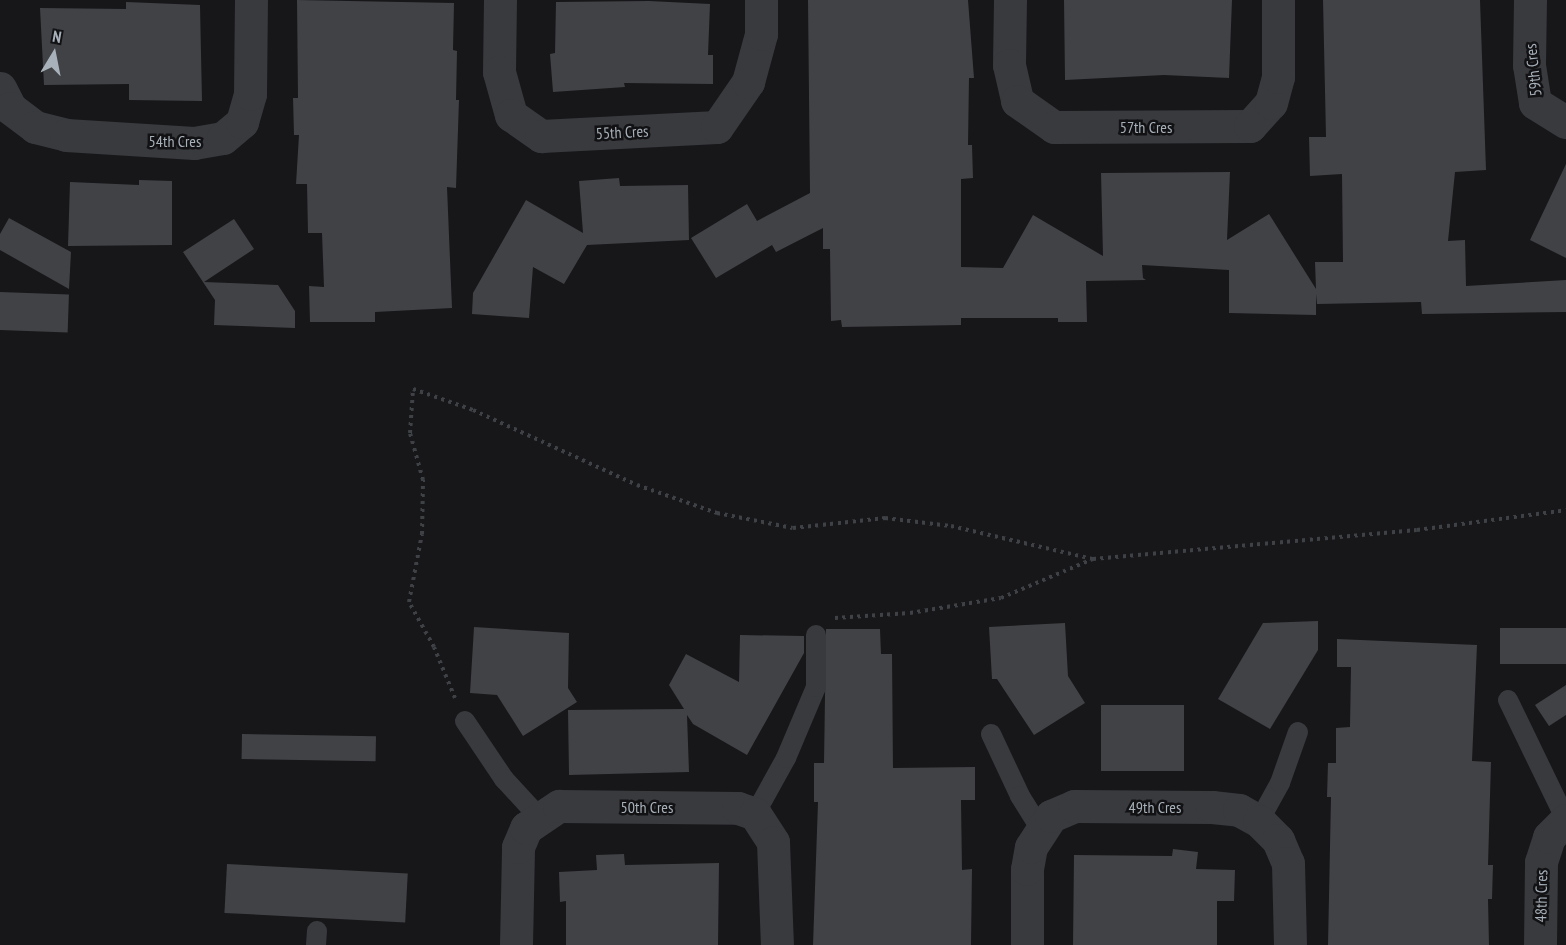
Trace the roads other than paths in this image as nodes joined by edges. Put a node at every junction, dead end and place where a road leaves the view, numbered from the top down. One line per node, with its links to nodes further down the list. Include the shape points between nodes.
1 (251, 0): 7 (street, 54th Cres, via 250,94 242,122 223,138 194,143 66,135 35,127 10,108)
2 (500, 0): 3 (street, 55th Cres, via 499,72 511,115 541,136 717,127 748,82 761,34)
3 (761, 0)
4 (1010, 0): 5 (street, 57th Cres, via 1009,65 1017,101 1054,128 1250,126 1270,103 1278,77)
5 (1278, 0)
6 (1530, 0): 8 (street, 59th Cres, via 1529,64 1535,103)
7 (0, 88)
8 (1566, 122)
9 (816, 635): 14 (lane, via 816,687 786,758)
10 (1508, 700): 16 (lane)
11 (465, 721): 15 (lane, via 504,779)
12 (1298, 732): 17 (lane, via 1280,783)
13 (991, 734): 18 (lane)
14 (755, 814): 15 (street, 50th Cres, via 714,807 559,806); 20 (street, via 773,842)
15 (538, 816): 19 (street, via 525,828 518,847)
16 (1566, 820): 23 (street, 48th Cres, via 1549,837 1541,862)
17 (1259, 821): 18 (street, 49th Cres, via 1239,810 1212,807 1074,806 1051,816); 22 (street, 49th Cres, via 1278,840 1288,862)
18 (1040, 828): 21 (street, via 1027,869)
19 (516, 945)
20 (777, 945)
21 (1027, 945)
22 (1290, 945)
23 (1540, 945)

